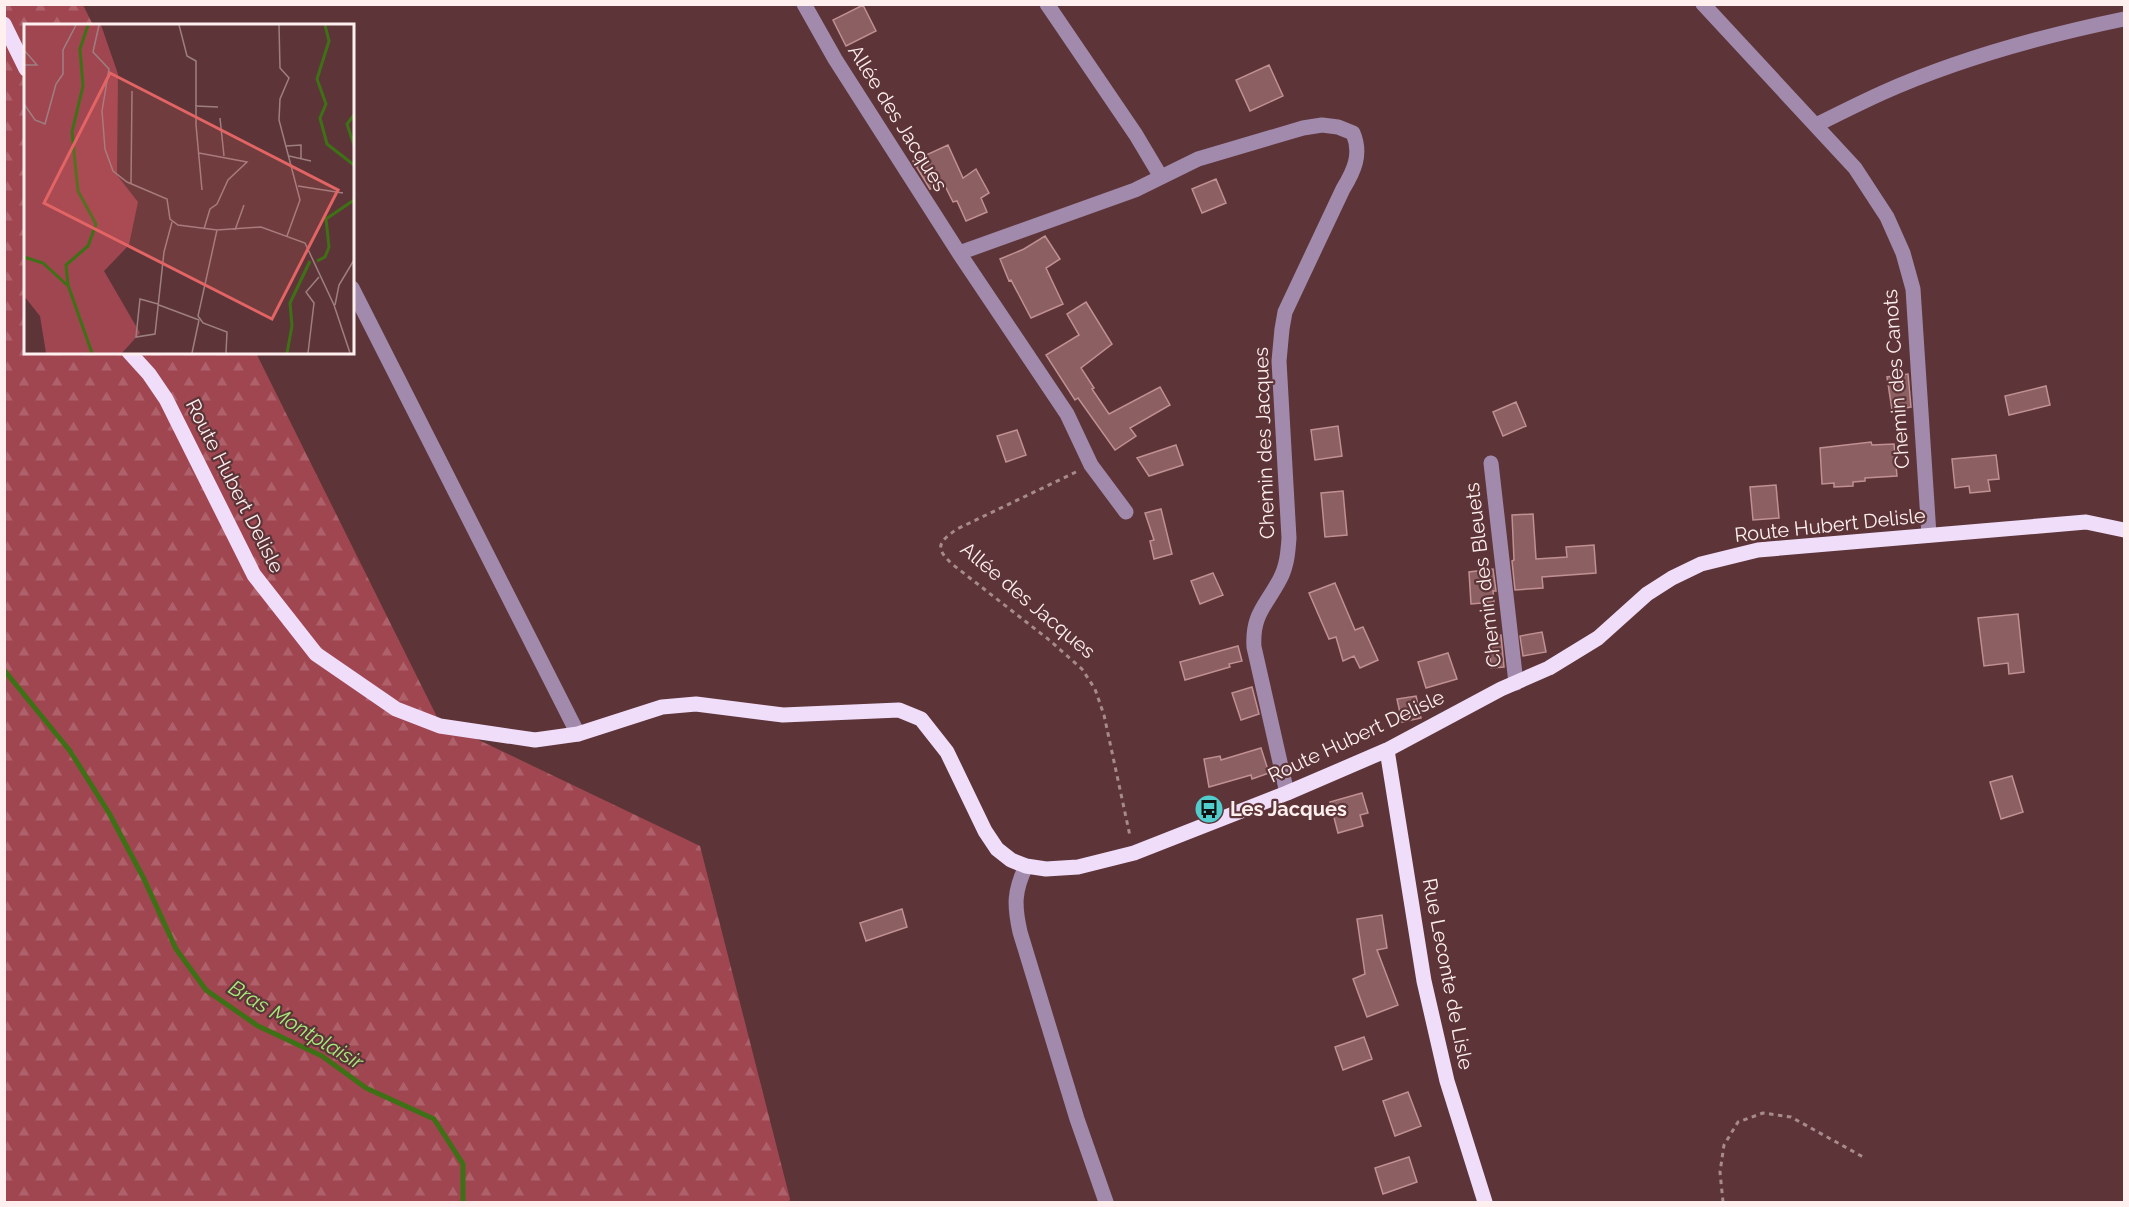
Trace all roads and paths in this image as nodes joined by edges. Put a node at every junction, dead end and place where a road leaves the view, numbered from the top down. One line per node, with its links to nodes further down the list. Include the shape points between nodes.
1 (804, 4): 9 (street, Allée des Jacques)
2 (1047, 4): 8 (street)
3 (1703, 4): 7 (street, Chemin des Canots)
4 (2124, 19): 7 (street, via 2020,43 1942,69)
5 (4, 24): 6 (main road)
6 (24, 65)
7 (1816, 125): 16 (street, Chemin des Canots, via 1855,168 1887,217 1913,289)
8 (1161, 177): 9 (street, via 1135,190); 20 (street, Chemin des Jacques, via 1198,159 1303,128 1338,127 1353,133 1357,143 1353,172 1286,312 1280,343 1288,558 1253,630)
9 (958, 252): 13 (street, Allée des Jacques, via 1067,414)
10 (354, 292): 18 (street)
11 (131, 354): 18 (main road, Route Hubert Delisle, via 166,399 254,575 316,654 396,709 440,726 535,740)
12 (1491, 463): 17 (street, Chemin des Bleuets)
13 (1091, 465): 14 (street, Allée des Jacques); 21 (path, Allée des Jacques, via 957,529 942,540 940,548 952,564 1048,639 1089,679 1104,715)
14 (1126, 512)
15 (2124, 530): 16 (main road, Route Hubert Delisle, via 2086,522)
16 (1929, 535): 17 (main road, Route Hubert Delisle, via 1758,550 1701,564 1647,594 1598,638)
17 (1516, 683): 19 (main road, Route Hubert Delisle)
18 (578, 734): 22 (main road, Route Hubert Delisle, via 662,707 696,704 783,715 899,710 921,719 947,752 985,831 998,849)
19 (1387, 750): 20 (main road, Route Hubert Delisle); 25 (main road, Rue Leconte de Lisle, via 1424,981 1447,1081)
20 (1287, 793): 21 (main road, Route Hubert Delisle)
21 (1134, 853): 22 (main road, Route Hubert Delisle, via 1078,867)
22 (1026, 866): 24 (street, via 1017,885 1015,908 1020,932)
23 (1865, 1158): 26 (path, via 1791,1117 1763,1113 1738,1122 1724,1145 1720,1172)
24 (1106, 1203)
25 (1485, 1203)
26 (1723, 1203)

